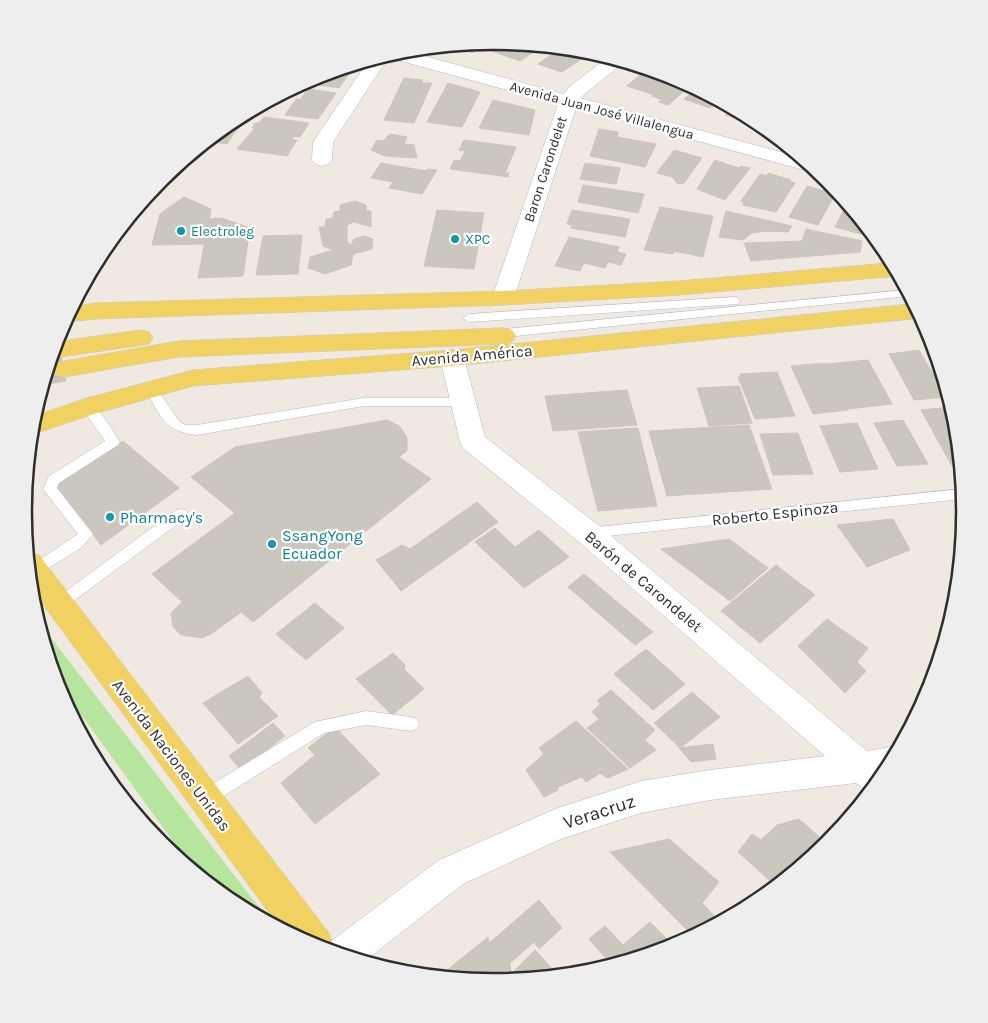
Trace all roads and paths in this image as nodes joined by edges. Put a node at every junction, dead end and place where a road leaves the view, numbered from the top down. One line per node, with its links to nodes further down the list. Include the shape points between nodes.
1 (433, 54): 5 (street, Avenida Juan José Villalengua)
2 (410, 58): 5 (street, Avenida Juan José Villalengua)
3 (610, 65): 5 (street)
4 (373, 66): 7 (street, via 323,142)
5 (572, 96): 6 (street, Avenida Juan José Villalengua); 8 (street, Avenida Juan José Villalengua); 13 (street, Baron Carondelet)
6 (776, 145)
7 (322, 160)
8 (793, 161)
9 (888, 271): 11 (main road)
10 (897, 287): 16 (lane, Avenida América)
11 (679, 288): 13 (main road); 16 (main road)
12 (901, 294): 16 (lane, Avenida América)
13 (503, 298): 15 (main road)
14 (910, 312): 16 (main road, Avenida América, via 703,331)
15 (77, 314)
16 (460, 338): 17 (main road, Avenida América, via 179,349); 18 (main road, Avenida América, via 193,378); 19 (street, Barón de Carondelet)
17 (62, 359)
18 (151, 389): 19 (lane, via 174,424 198,430 364,402); 20 (main road, Avenida América)
19 (463, 402): 24 (street, Barón de Carondelet, via 473,442)
20 (87, 407): 21 (main road, Avenida América); 25 (lane, via 112,442 54,480 50,489 86,534)
21 (41, 423)
22 (955, 495): 24 (lane, Roberto Espinoza)
23 (181, 514): 27 (lane)
24 (588, 533): 29 (street, Barón de Carondelet)
25 (35, 565)
26 (36, 573): 27 (main road, Avenida Naciones Unidas)
27 (59, 604): 30 (main road, Avenida Naciones Unidas)
28 (412, 724): 30 (lane, via 366,718 321,727)
29 (877, 770): 32 (street, Veracruz, via 710,785 640,797 555,825 451,872)
30 (204, 798): 31 (main road, Avenida Naciones Unidas)
31 (306, 933)
32 (350, 950)

